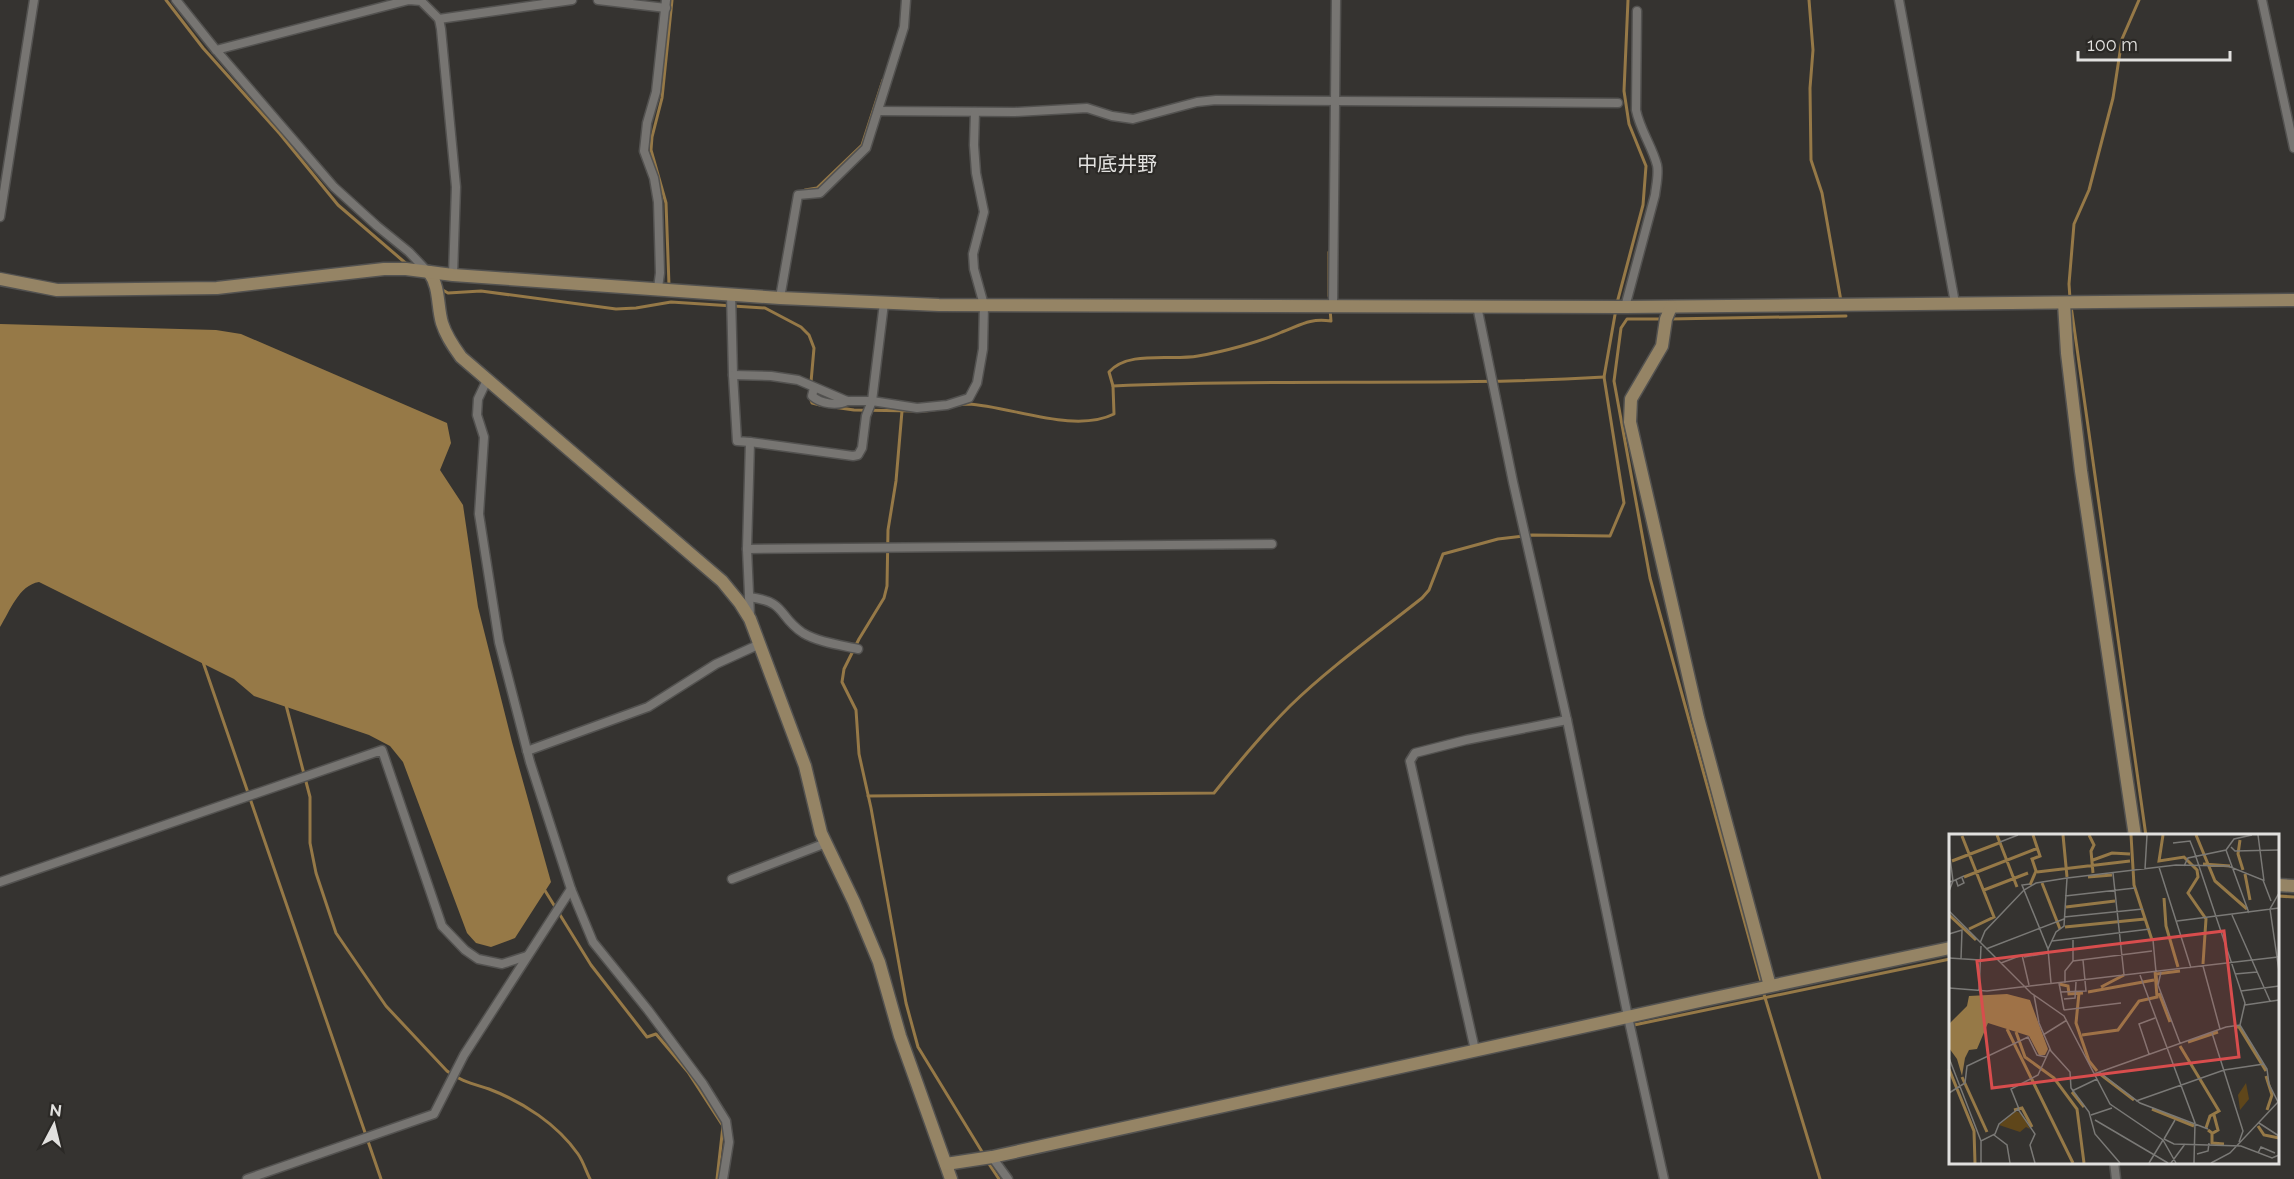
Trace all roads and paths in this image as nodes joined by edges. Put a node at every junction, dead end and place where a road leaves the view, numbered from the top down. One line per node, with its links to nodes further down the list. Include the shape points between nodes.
1 (34, 0): 18 (street)
2 (176, 0): 12 (street)
3 (572, 0): 11 (street)
4 (598, 0): 9 (street)
5 (906, 0): 15 (street, via 904,27)
6 (1336, 0): 13 (street)
7 (1899, 0): 27 (street)
8 (2262, 0): 17 (street)
9 (666, 4): 22 (street, via 656,92 644,151 658,202)
10 (1637, 11): 32 (street, via 1635,110 1657,166 1657,176)
11 (439, 19): 12 (street, via 420,2 410,0); 20 (street, via 456,187)
12 (216, 50): 19 (street, via 334,187)
13 (1335, 102): 14 (street); 16 (street, via 1216,100 1133,119 1087,108); 30 (street)
14 (1618, 103)
15 (878, 111): 16 (street); 24 (street, via 866,148 820,193 798,195)
16 (975, 112): 29 (street, via 975,164 984,212 973,254)
17 (2294, 148)
18 (0, 217)
19 (429, 272): 20 (street); 21 (street, via 384,269 217,288 57,290); 35 (street, via 436,282 449,341)
20 (453, 275): 22 (street)
21 (0, 279)
22 (658, 288): 23 (street)
23 (731, 294): 24 (street); 34 (street)
24 (780, 298): 26 (street)
25 (2294, 300): 28 (street)
26 (884, 303): 29 (street); 36 (street)
27 (1955, 303): 28 (street); 33 (street)
28 (2064, 303): 46 (street, via 2081,471)
29 (984, 305): 30 (street); 36 (street, via 983,349 977,383 969,398 917,408)
30 (1333, 306): 31 (street)
31 (1477, 306): 32 (street); 44 (street)
32 (1625, 307): 33 (street)
33 (1671, 307): 53 (street, via 1662,346 1631,399 1630,422 1698,718)
34 (733, 375): 36 (street, via 798,380 848,401); 37 (street, via 737,441)
35 (487, 380): 41 (street, via 722,581); 45 (street, via 478,399 477,415 484,437 480,522 499,642)
36 (872, 402): 37 (street, via 862,448 853,456)
37 (750, 442): 39 (street)
38 (1272, 544): 39 (street)
39 (747, 549): 40 (street)
40 (749, 597): 41 (street); 43 (street, via 772,602 801,632)
41 (750, 619): 42 (street)
42 (760, 644): 45 (street, via 716,664 648,707); 47 (street, via 805,766)
43 (858, 649)
44 (1567, 720): 54 (street); 55 (street, via 1415,753 1410,761)
45 (527, 751): 50 (street)
46 (2135, 834)
47 (826, 843): 48 (street); 57 (street, via 879,962 900,1036)
48 (732, 879)
49 (0, 882): 52 (street, via 382,750 442,926 478,959 502,964)
50 (571, 889): 52 (street); 60 (street, via 593,942 703,1084 726,1121 729,1142)
51 (1949, 948): 53 (street)
52 (527, 956): 59 (street, via 464,1055 434,1114)
53 (1770, 986): 54 (street)
54 (1628, 1017): 55 (street); 63 (street)
55 (1475, 1050): 56 (street)
56 (992, 1157): 57 (street); 62 (street)
57 (946, 1164): 61 (street)
58 (2114, 1164): 64 (street)
59 (247, 1179)
60 (723, 1179)
61 (951, 1179)
62 (1008, 1179)
63 (1664, 1179)
64 (2116, 1179)

